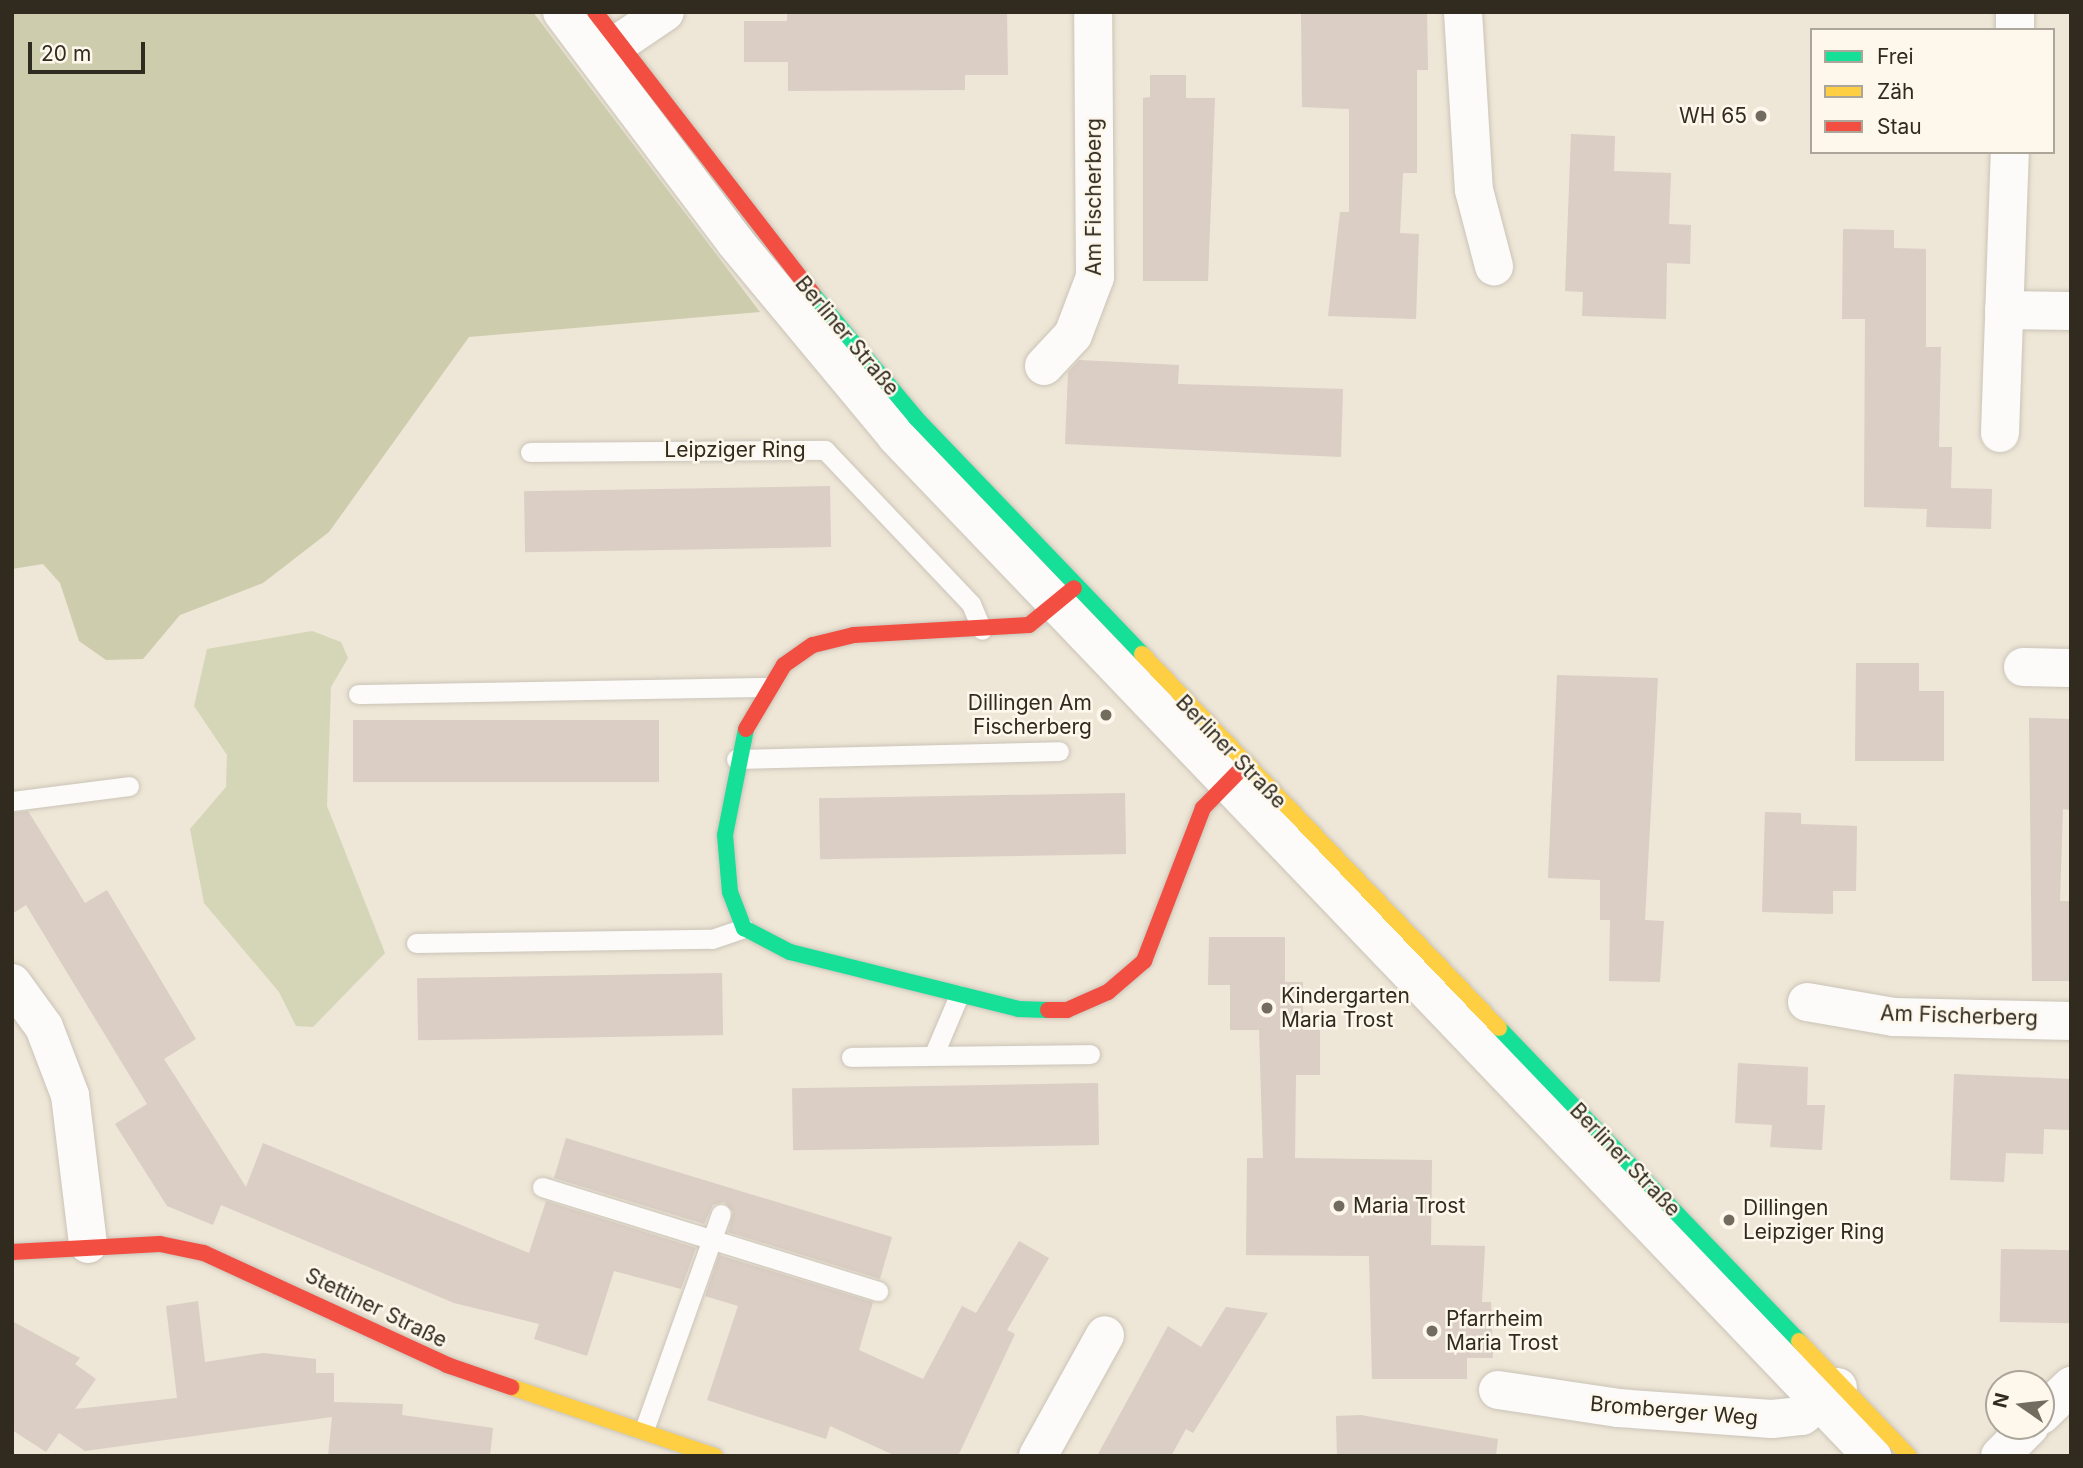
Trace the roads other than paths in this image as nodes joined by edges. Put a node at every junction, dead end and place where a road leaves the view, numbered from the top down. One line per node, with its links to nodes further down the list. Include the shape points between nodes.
1 (562, 12): 6 (street, Berliner Straße)
2 (595, 12): 6 (street, Berliner Straße)
3 (666, 12): 6 (street)
4 (1093, 12): 11 (street, Am Fischerberg, via 1096,276 1073,335)
5 (1463, 12): 8 (street, via 1474,190)
6 (607, 51): 14 (street, Berliner Straße, via 813,339)
7 (2010, 154): 9 (street)
8 (1494, 266)
9 (2004, 310): 10 (street); 12 (street)
10 (2071, 311)
11 (1044, 366)
12 (2000, 433)
13 (530, 452): 15 (lane, Leipziger Ring, via 825,450 971,604)
14 (1066, 598): 15 (street, via 1029,625); 22 (street, Berliner Straße)
15 (982, 630): 18 (street, via 844,637 813,645)
16 (2023, 667): 17 (street)
17 (2071, 668)
18 (765, 687): 19 (lane); 21 (street)
19 (358, 694)
20 (1059, 751): 21 (lane)
21 (736, 759): 25 (street, via 725,835 730,892)
22 (1235, 775): 28 (street, via 1203,808 1144,961 1108,992 1067,1010 1018,1009); 43 (street, Berliner Straße)
23 (129, 786): 24 (lane)
24 (12, 800)
25 (744, 928): 26 (lane, via 712,939); 28 (street, via 790,952)
26 (416, 943)
27 (12, 983): 37 (street, via 44,1027 70,1095)
28 (959, 995): 31 (lane)
29 (1807, 1002): 30 (street, Am Fischerberg, via 1894,1017)
30 (2071, 1021)
31 (934, 1054): 32 (lane); 33 (lane)
32 (1090, 1055)
33 (852, 1057)
34 (542, 1187): 36 (lane)
35 (721, 1214): 36 (lane)
36 (714, 1236): 39 (lane); 45 (lane)
37 (88, 1244): 38 (street, Stettiner Straße); 45 (street, Stettiner Straße, via 160,1244 204,1253 447,1365)
38 (12, 1252)
39 (878, 1291)
40 (1105, 1335): 48 (street)
41 (2071, 1386): 44 (street)
42 (1499, 1390): 43 (street, Bromberger Weg, via 1689,1416 1772,1419 1802,1416)
43 (1830, 1395): 49 (street, Berliner Straße); 50 (street, Berliner Straße)
44 (2055, 1401)
45 (645, 1427): 47 (street, Stettiner Straße)
46 (2016, 1440): 51 (street)
47 (715, 1456)
48 (1038, 1456)
49 (1871, 1456)
50 (1909, 1456)
51 (2000, 1456)

